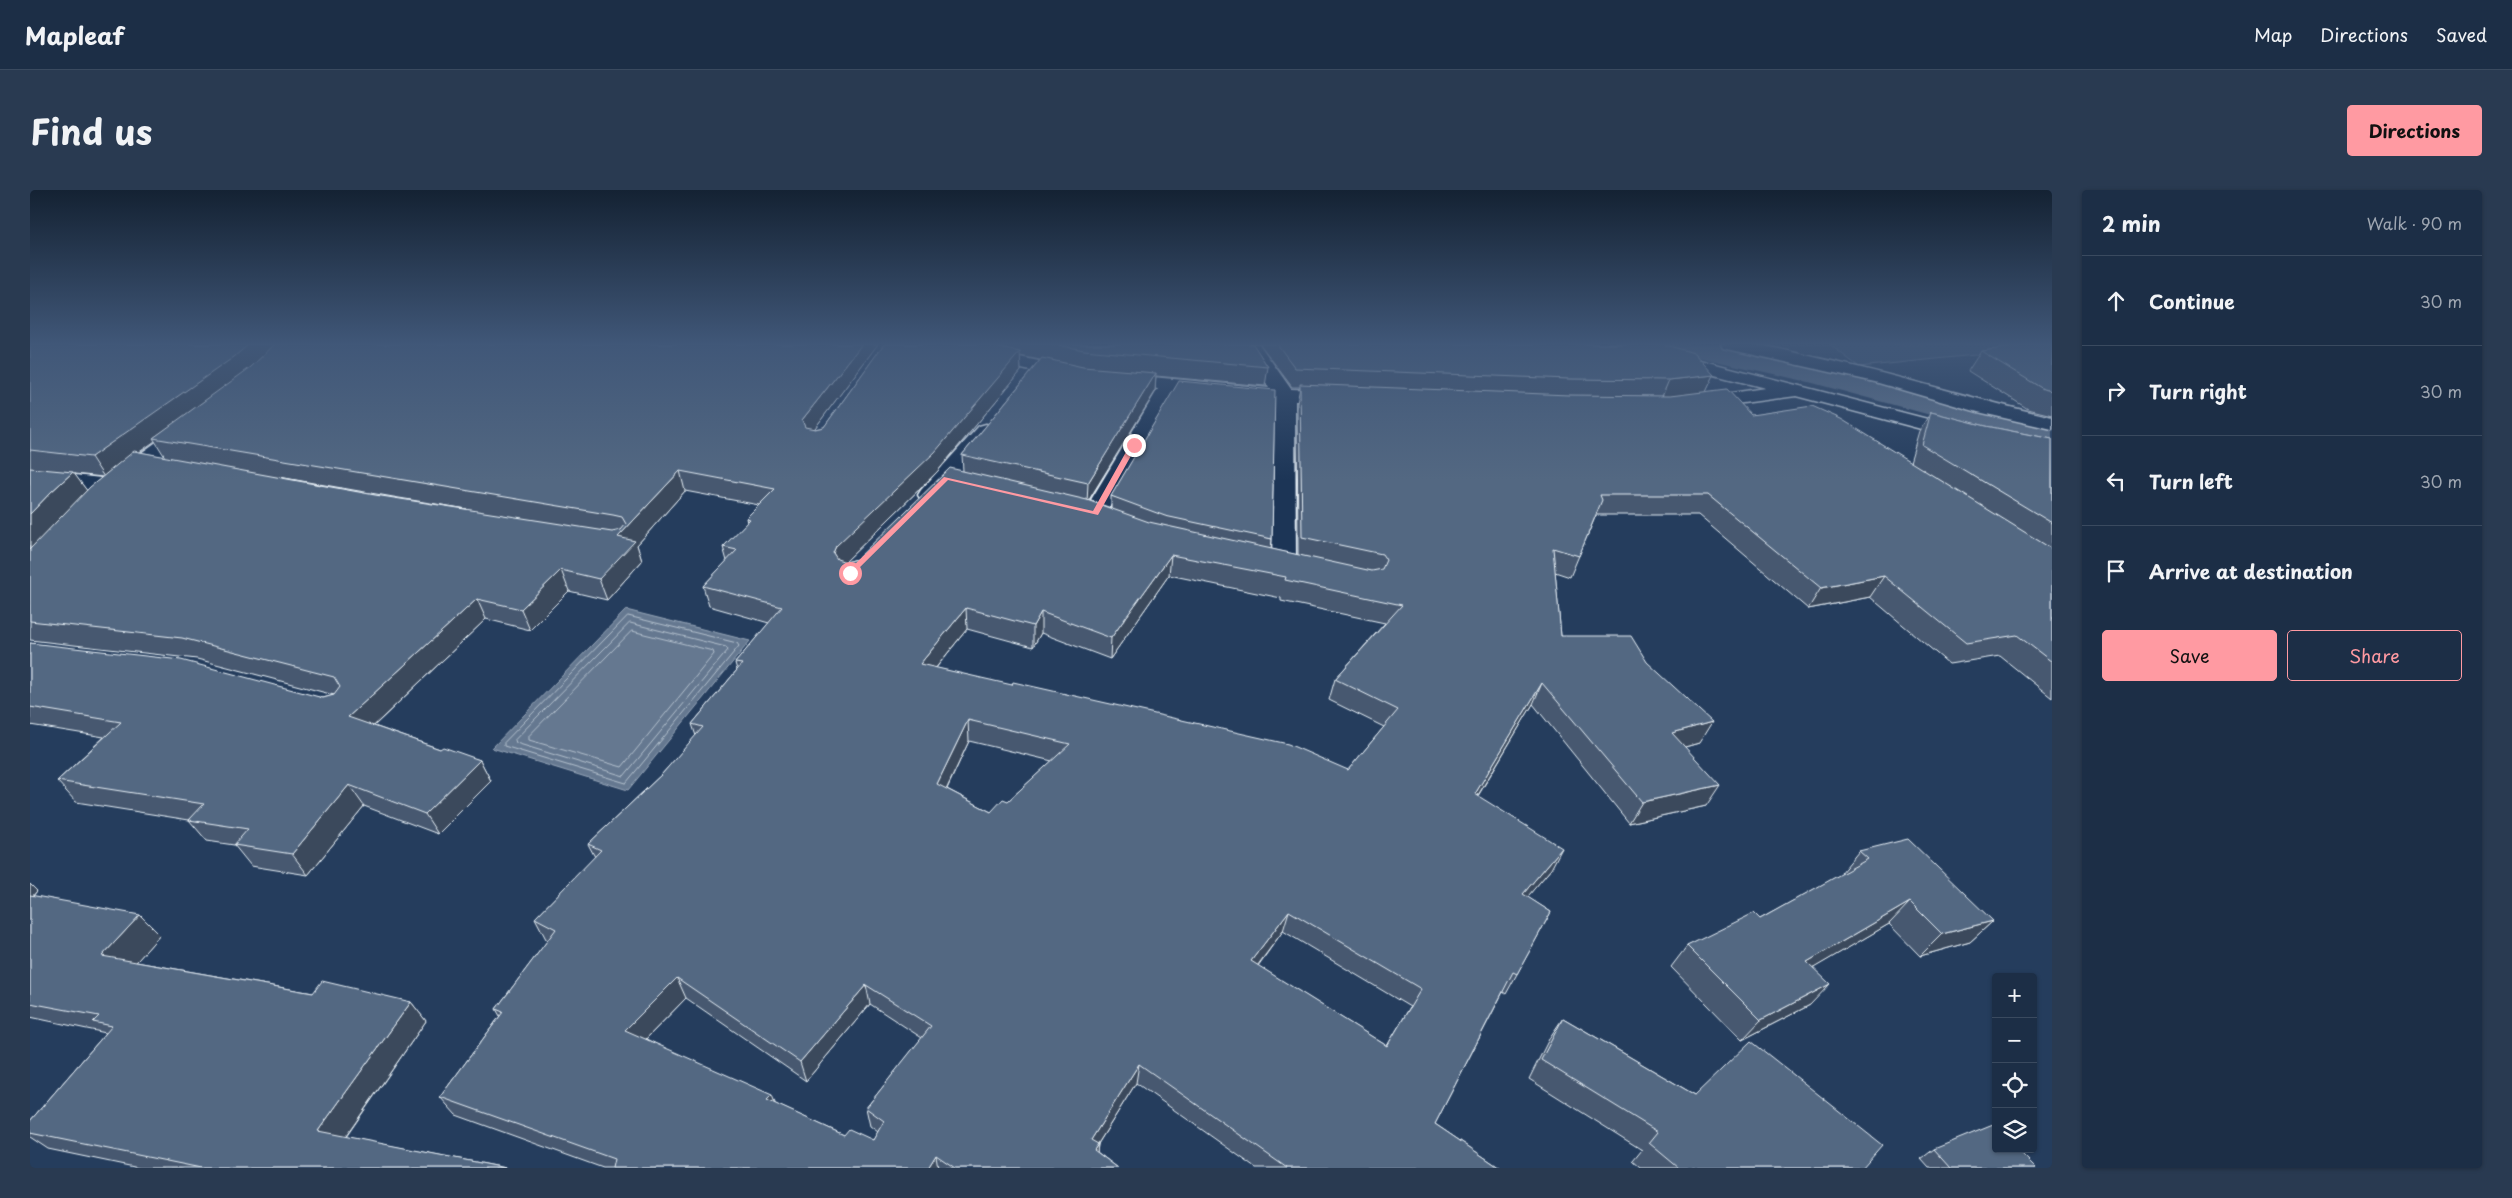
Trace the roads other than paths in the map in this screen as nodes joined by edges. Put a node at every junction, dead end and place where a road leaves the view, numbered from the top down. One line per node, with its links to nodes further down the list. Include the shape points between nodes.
1 (1168, 390): 23 (street)
2 (1224, 390): 7 (street)
3 (1281, 390): 7 (street)
4 (1778, 390): 6 (street)
5 (1922, 390): 13 (street)
6 (1786, 392): 9 (street); 11 (street); 14 (street)
7 (1285, 395): 8 (street); 24 (street)
8 (1352, 398)
9 (1680, 405)
10 (1001, 411): 18 (street)
11 (1809, 414)
12 (206, 415): 15 (street)
13 (2052, 423)
14 (1981, 439)
15 (144, 462): 16 (street); 20 (street)
16 (173, 467)
17 (30, 477): 20 (street)
18 (946, 478): 19 (street); 22 (street)
19 (974, 485)
20 (110, 486): 21 (street)
21 (89, 506)
22 (912, 512)
23 (1095, 514)
24 (1284, 564)

